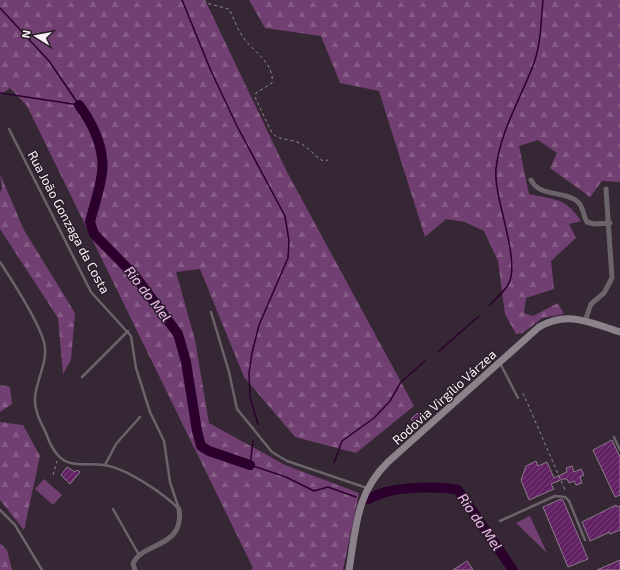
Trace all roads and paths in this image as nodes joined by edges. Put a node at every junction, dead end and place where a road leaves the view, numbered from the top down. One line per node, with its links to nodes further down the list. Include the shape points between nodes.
1 (204, 0): 3 (path, via 206,3 229,9 243,39 261,55 273,78 272,83 256,93 255,97 272,133 277,138 308,147 323,161)
2 (9, 130): 10 (lane, Rua João Gonzaga da Costa, via 91,292)
3 (328, 160)
4 (531, 180): 6 (street, via 539,189 578,202 587,222)
5 (606, 189): 6 (street)
6 (610, 222): 9 (street, via 608,243 612,278 604,293 589,308)
7 (0, 262): 19 (lane, via 44,343 43,369 35,403 48,438)
8 (211, 312): 22 (lane, via 237,409 272,452 287,461)
9 (584, 321): 11 (main road, Rodovia Virgílio Várzea); 12 (main road, Rodovia Virgílio Várzea, via 561,318 545,324)
10 (128, 331): 13 (lane); 26 (lane, Rua João Gonzaga da Costa, via 133,341 136,368 148,407 164,441 170,482)
11 (620, 332)
12 (500, 363): 15 (lane); 22 (main road, Rodovia Virgílio Várzea, via 388,462)
13 (82, 377)
14 (523, 394): 23 (path)
15 (518, 398)
16 (140, 417): 20 (lane, via 116,444)
17 (614, 437): 18 (lane)
18 (620, 450)
19 (61, 458): 20 (lane, via 72,463); 21 (path, via 55,464)
20 (105, 465): 26 (lane, via 155,489)
21 (53, 475)
22 (367, 488): 32 (main road, Rodovia Virgílio Várzea, via 360,508)
23 (568, 499): 27 (lane, via 555,496); 28 (lane)
24 (113, 509): 29 (lane)
25 (0, 510): 30 (lane, via 15,525)
26 (179, 510): 29 (street, Rua João Gonzaga da Costa, via 179,525 175,532)
27 (500, 521)
28 (586, 540)
29 (139, 556): 31 (street, via 133,564)
30 (42, 570)
31 (135, 570)
32 (349, 570)

